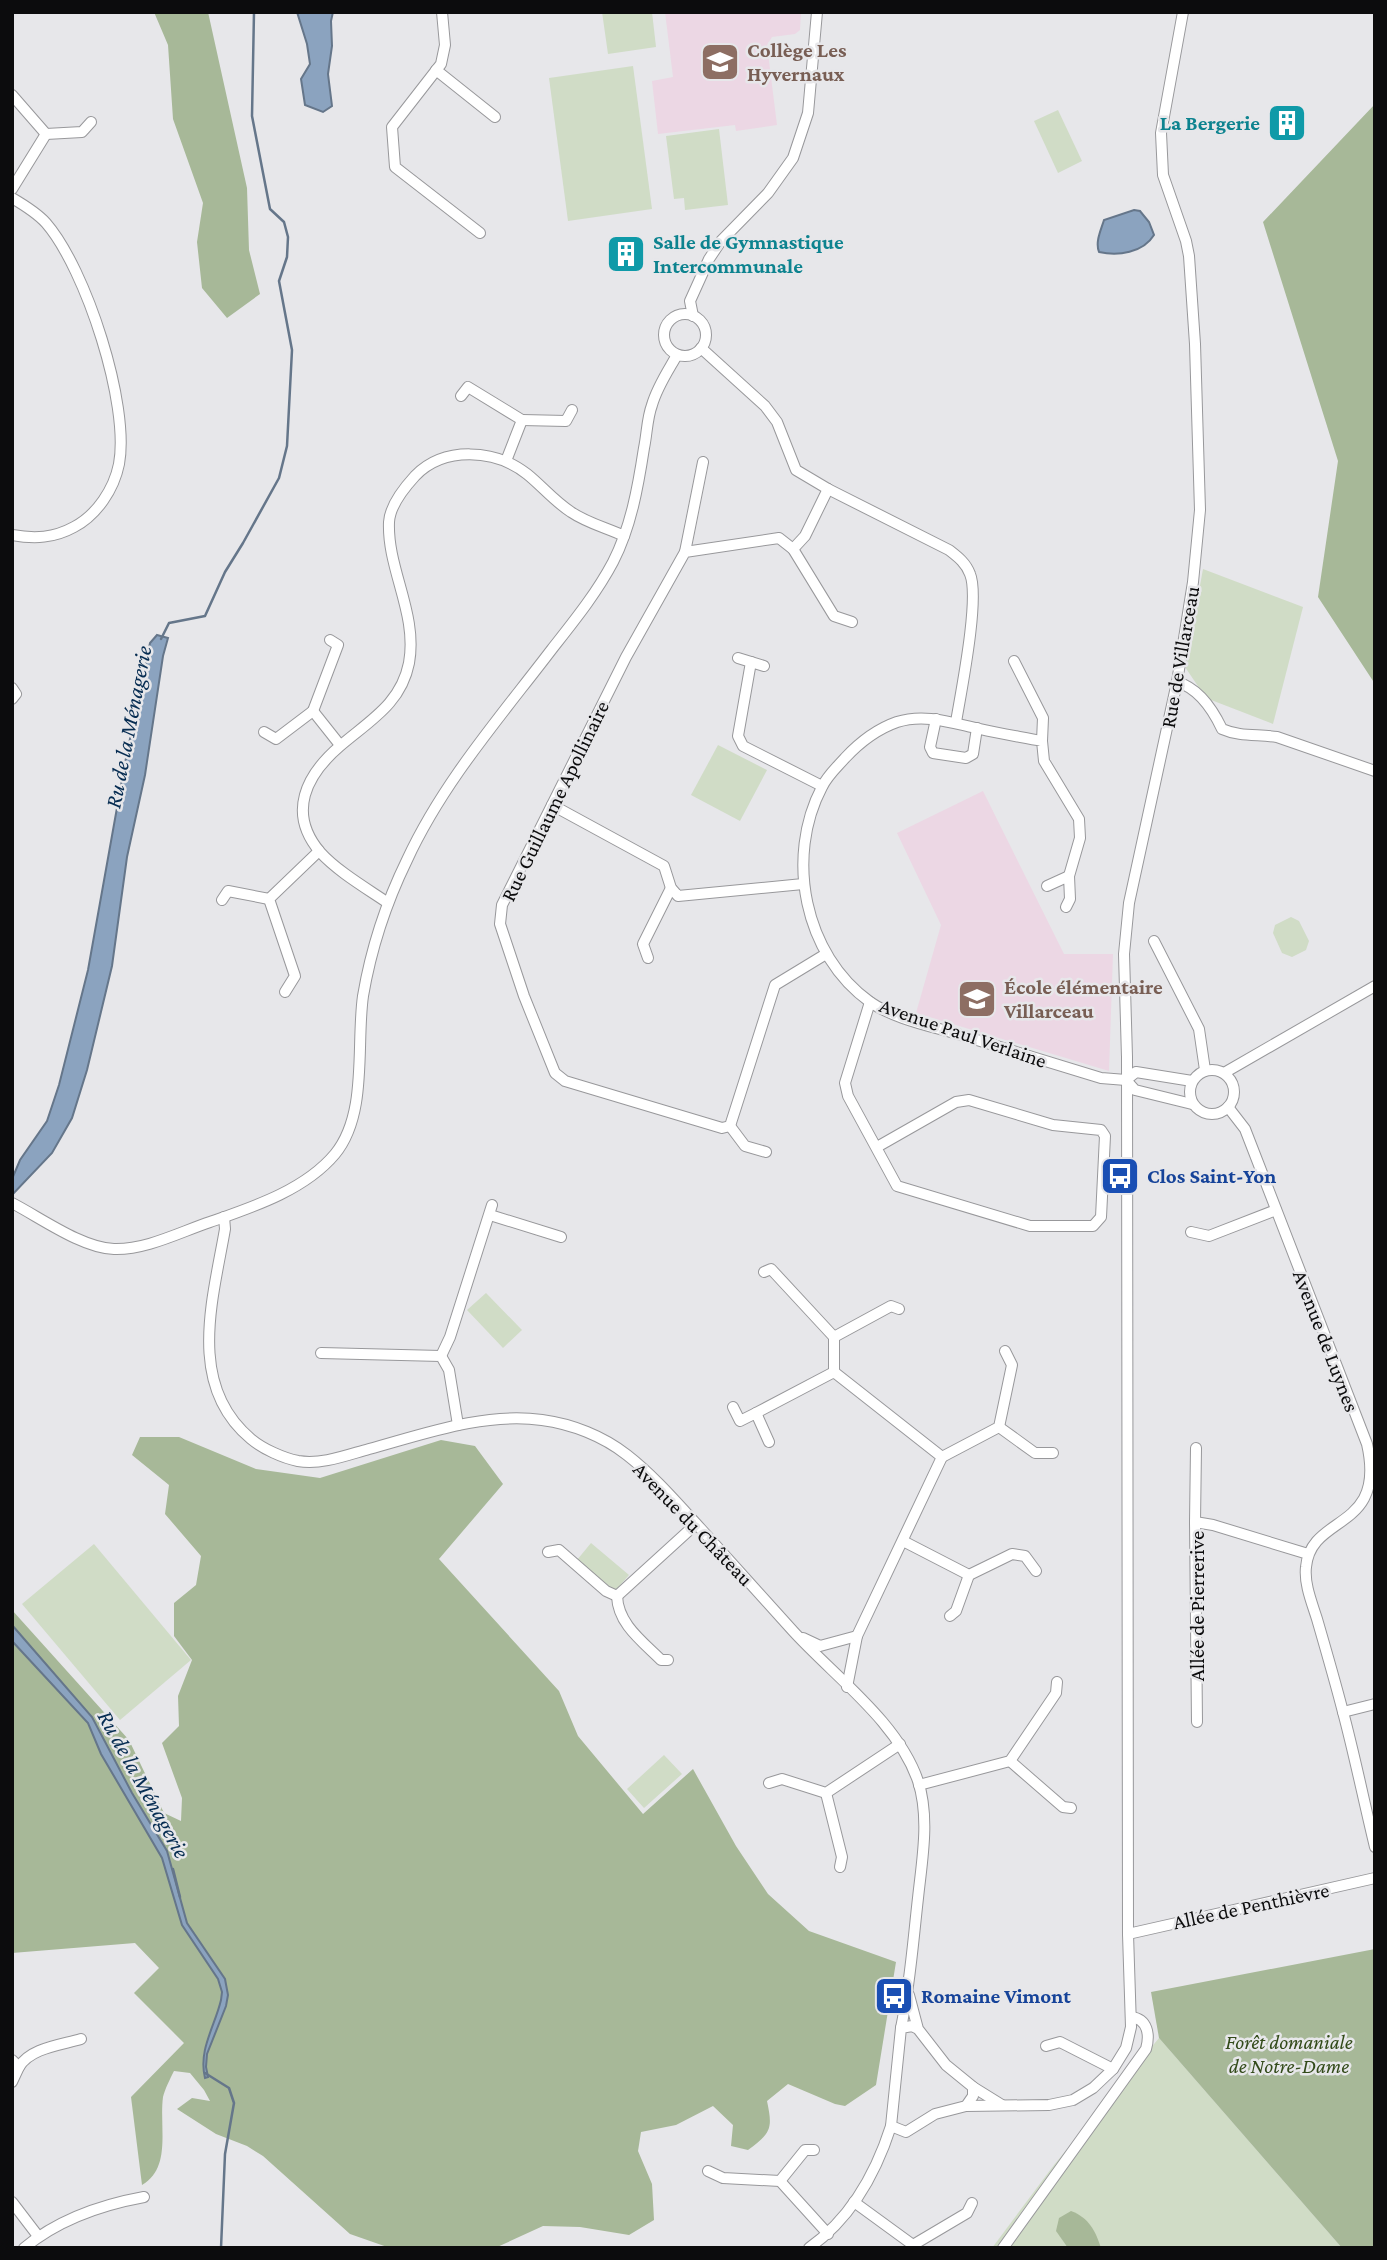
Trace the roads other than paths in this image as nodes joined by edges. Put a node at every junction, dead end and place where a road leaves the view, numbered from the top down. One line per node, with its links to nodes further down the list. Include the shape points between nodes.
1 (442, 12): 4 (street, via 445,45)
2 (817, 12): 12 (street, via 807,113 793,158 709,258 690,301)
3 (1183, 12): 31 (street, Rue de Villarceau, via 1160,153 1189,256 1195,344 1200,510)
4 (436, 71): 6 (street); 11 (street, via 392,127 395,167)
5 (12, 95): 8 (street)
6 (495, 117)
7 (91, 122): 8 (street, via 82,132)
8 (46, 134): 9 (street)
9 (12, 189)
10 (12, 198): 21 (street, via 46,223 86,296 107,355 120,434 113,484 94,512 47,538)
11 (480, 233)
12 (693, 316): 13 (street, via 705,330); 14 (street, via 675,316 664,330 665,342)
13 (701, 348): 14 (street, via 690,355); 20 (street, via 778,422 796,470)
14 (677, 355): 22 (street, via 651,406 637,493)
15 (461, 396): 17 (street, via 468,387)
16 (572, 410): 17 (street, via 566,421)
17 (522, 420): 18 (street)
18 (506, 461): 22 (street, via 573,514); 40 (street, via 466,453 443,459 425,466 397,500 389,520 411,640 405,680 382,713)
19 (703, 462): 24 (street, Rue Guillaume Apollinaire)
20 (828, 489): 23 (street); 36 (street, via 964,562 972,577 974,602)
21 (12, 535)
22 (624, 536): 51 (street, via 590,600 444,794)
23 (793, 549): 24 (street, via 779,538); 25 (street, via 834,616)
24 (685, 552): 43 (street, Rue Guillaume Apollinaire)
25 (852, 622)
26 (330, 640): 34 (street, via 338,645)
27 (737, 658): 29 (street)
28 (1014, 660): 39 (street, via 1043,718)
29 (751, 662): 30 (street); 42 (street, via 738,736 743,746)
30 (764, 666)
31 (1177, 682): 41 (street, via 1198,695 1222,730 1238,736 1276,737); 61 (street, Rue de Villarceau, via 1129,903 1124,954)
32 (12, 688): 33 (street, via 16,694)
33 (12, 699)
34 (313, 711): 38 (street, via 276,738); 40 (street)
35 (936, 719): 36 (street, Avenue Paul Verlaine); 37 (street, via 930,747 933,753 966,758 973,754); 42 (street, Avenue Paul Verlaine, via 894,723 864,739)
36 (956, 722): 37 (street, Avenue Paul Verlaine)
37 (978, 729): 39 (street, Avenue Paul Verlaine)
38 (264, 732)
39 (1042, 741): 45 (street, via 1044,761 1079,819 1080,838)
40 (340, 745): 44 (street, via 309,781 302,802 304,823)
41 (1375, 771)
42 (822, 786): 46 (street, Avenue Paul Verlaine, via 804,846)
43 (552, 805): 48 (street, via 664,866); 65 (street, Rue Guillaume Apollinaire, via 502,905 500,924 555,1073 565,1082 722,1128)
44 (319, 851): 50 (street); 51 (street)
45 (1069, 876): 47 (street); 52 (street)
46 (803, 884): 48 (street, via 678,896); 54 (street, Avenue Paul Verlaine, via 811,920)
47 (1047, 886)
48 (671, 888): 55 (street, via 642,944)
49 (222, 900): 50 (street, via 228,891)
50 (270, 900): 57 (street, via 295,976)
51 (388, 902): 70 (street, via 369,964 356,1101 344,1139 309,1177 271,1199)
52 (1066, 907)
53 (1154, 941): 59 (street, via 1199,1029)
54 (826, 954): 58 (street, Avenue Paul Verlaine); 65 (street, via 775,985)
55 (648, 958)
56 (1375, 986): 60 (street)
57 (285, 992)
58 (870, 1002): 61 (street, Avenue Paul Verlaine, via 920,1023 1101,1078); 66 (street, via 845,1083)
59 (1205, 1070): 60 (street); 62 (street)
60 (1224, 1073): 64 (street, via 1234,1088)
61 (1126, 1080): 62 (street, via 1136,1072); 63 (street, via 1135,1090); 114 (street, Rue de Villarceau)
62 (1192, 1081): 63 (street)
63 (1192, 1104): 64 (street, via 1209,1114)
64 (1228, 1107): 69 (street, Avenue de Luynes, via 1245,1129)
65 (730, 1126): 67 (street, via 745,1146)
66 (877, 1147): 66 (street, via 897,1186 1030,1226 1093,1226 1101,1217 1105,1136 1101,1130 1053,1125 968,1100 956,1102)
67 (766, 1152)
68 (13, 1203): 70 (street, via 91,1245 115,1249 142,1246)
69 (1276, 1210): 71 (street, via 1209,1236); 92 (street, Avenue de Luynes, via 1371,1461 1364,1502)
70 (224, 1217): 82 (street, Avenue du Château, via 208,1335 210,1368 218,1394 251,1439 299,1461 324,1461)
71 (1191, 1232)
72 (561, 1237): 78 (street, via 491,1210)
73 (764, 1272): 75 (street, via 771,1269)
74 (898, 1309): 75 (street, via 891,1306)
75 (834, 1337): 79 (street)
76 (1004, 1351): 83 (street, via 1012,1365)
77 (321, 1353): 78 (street)
78 (441, 1356): 82 (street, via 449,1370)
79 (834, 1372): 81 (street); 87 (street)
80 (733, 1406): 81 (street, via 740,1421)
81 (756, 1413): 84 (street)
82 (458, 1425): 89 (street, Avenue du Château, via 541,1420 599,1437 659,1483)
83 (999, 1427): 86 (street, via 1035,1453); 87 (street)
84 (769, 1442)
85 (1196, 1448): 88 (street)
86 (1052, 1453)
87 (942, 1457): 90 (street)
88 (1195, 1522): 92 (street, Allée de Pierrerive); 104 (street, Allée de Pierrerive)
89 (696, 1524): 95 (street); 97 (street, Avenue du Château)
90 (903, 1541): 94 (street); 98 (street)
91 (548, 1552): 95 (street, via 559,1550 606,1591)
92 (1308, 1554): 103 (street, via 1307,1583)
93 (1036, 1571): 94 (street, via 1025,1556 1012,1554)
94 (969, 1575): 96 (street, via 956,1612)
95 (617, 1595): 99 (street, via 626,1626 661,1660)
96 (950, 1616)
97 (795, 1633): 98 (street, via 820,1646); 101 (street, Avenue du Château)
98 (857, 1636): 101 (street)
99 (668, 1660)
100 (1057, 1682): 106 (street, via 1056,1693)
101 (847, 1687): 105 (street, Avenue du Château)
102 (1375, 1704): 103 (street)
103 (1343, 1712): 111 (street)
104 (1197, 1722)
105 (900, 1744): 108 (street, Avenue du Château); 109 (street)
106 (1010, 1761): 108 (street); 110 (street, via 1063,1807)
107 (769, 1783): 109 (street, via 782,1779)
108 (919, 1785): 115 (street, Avenue du Château, via 925,1821)
109 (826, 1793): 112 (street, via 842,1857)
110 (1071, 1808)
111 (1375, 1847)
112 (840, 1867)
113 (1375, 1878): 114 (street, Allée de Penthièvre)
114 (1128, 1934): 116 (street, Rue de Villarceau)
115 (908, 1992): 117 (street, Avenue du Château); 118 (street, Avenue du Château)
116 (1130, 2017): 122 (street, Rue de Villarceau, via 1126,2048); 142 (street, via 1139,2019 1148,2030 1146,2049)
117 (901, 2028): 118 (street); 127 (street, Avenue du Château)
118 (918, 2029): 124 (street, via 946,2065)
119 (80, 2039): 121 (street, via 43,2049)
120 (1046, 2046): 122 (street, via 1060,2042)
121 (16, 2063): 123 (street)
122 (1113, 2069): 125 (street, via 1073,2100)
123 (12, 2082)
124 (973, 2087): 125 (street); 126 (street)
125 (1002, 2105): 126 (street)
126 (967, 2106): 128 (street, via 935,2114)
127 (891, 2126): 128 (street); 130 (street, Avenue du Château)
128 (906, 2132): 130 (street)
129 (814, 2150): 132 (street, via 805,2150)
130 (882, 2153): 135 (street)
131 (708, 2171): 132 (street, via 723,2178)
132 (780, 2181): 137 (street)
133 (144, 2197): 138 (street, via 90,2210)
134 (12, 2202): 138 (street)
135 (854, 2202): 137 (street); 139 (street)
136 (972, 2203): 139 (street, via 967,2213)
137 (828, 2234): 141 (street)
138 (38, 2236): 140 (street)
139 (912, 2246)
140 (24, 2248)
141 (809, 2248)
142 (1003, 2248)

